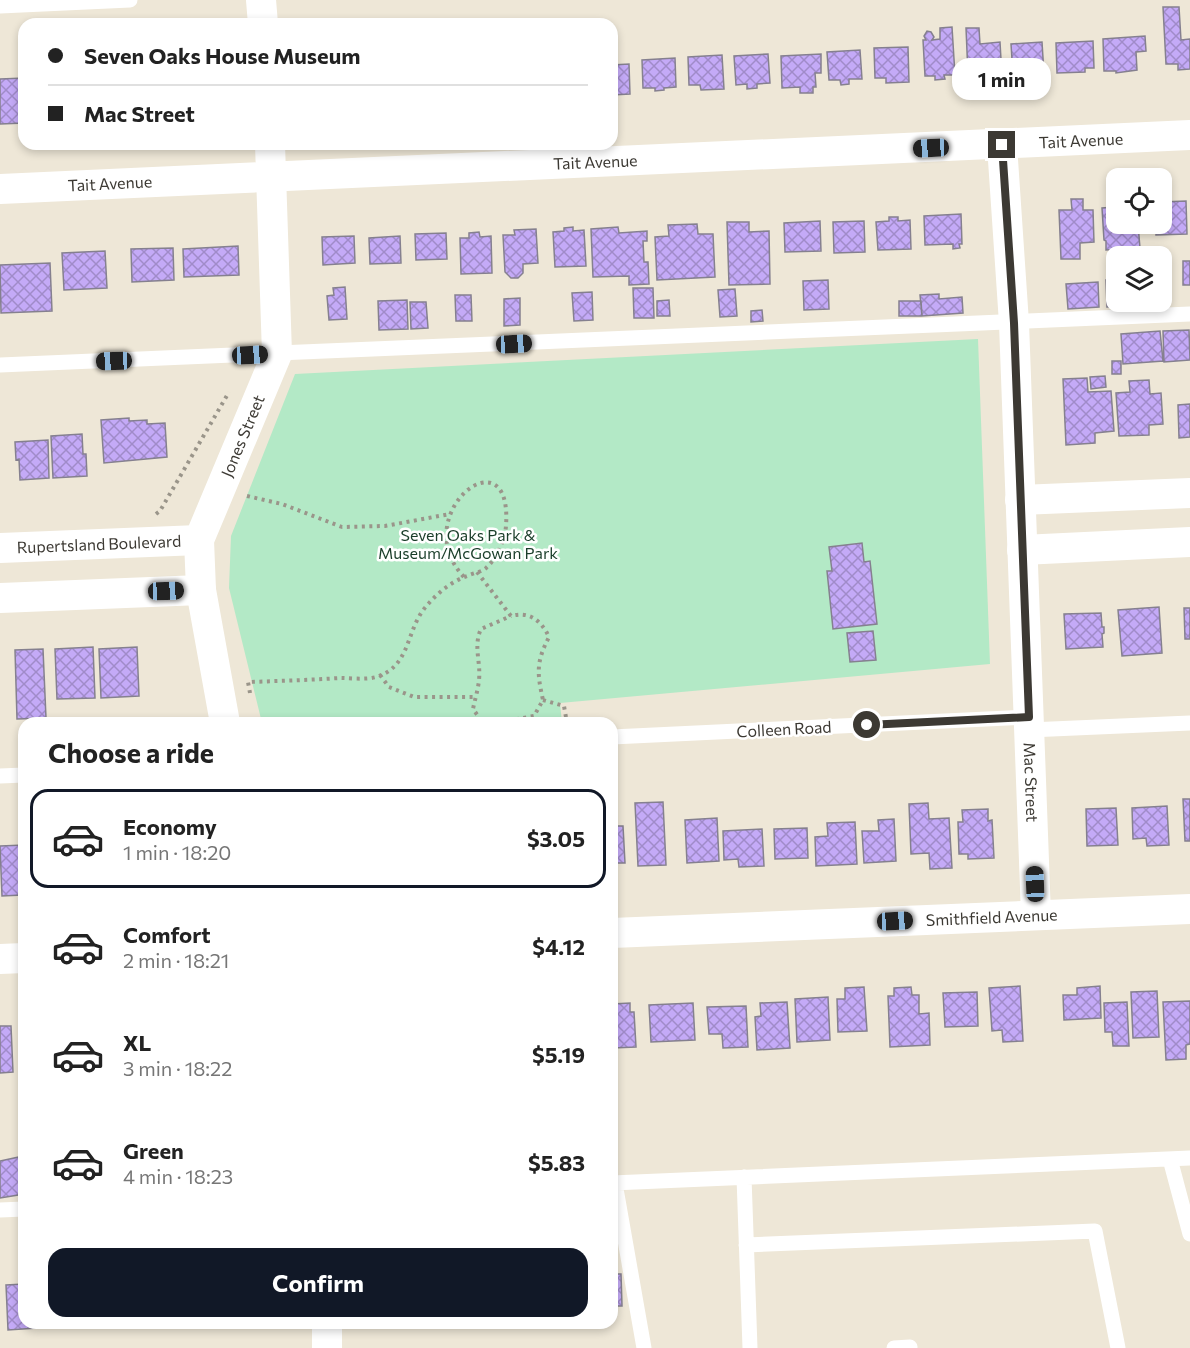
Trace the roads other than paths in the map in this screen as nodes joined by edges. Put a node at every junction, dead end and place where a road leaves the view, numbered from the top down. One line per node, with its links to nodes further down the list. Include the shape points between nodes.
1 (130, 0): 3 (lane)
2 (261, 0): 4 (street)
3 (0, 6)
4 (262, 18)
5 (1190, 135): 6 (street, Tait Avenue)
6 (1002, 145): 8 (street, Tait Avenue); 11 (street, Mac Street)
7 (270, 150): 8 (street, Jones Street)
8 (272, 175): 9 (street, Tait Avenue); 12 (street, Jones Street)
9 (0, 189)
10 (1190, 314): 11 (lane)
11 (1014, 323): 12 (lane); 15 (street, Mac Street)
12 (263, 355): 13 (lane); 16 (street, Jones Street)
13 (0, 365)
14 (1190, 493): 15 (street)
15 (1020, 500): 19 (street, Mac Street)
16 (199, 540): 18 (street, Rupertsland Boulevard); 20 (street, Jones Street)
17 (1190, 543): 19 (street)
18 (0, 548)
19 (1022, 550): 24 (street, Mac Street)
20 (201, 590): 21 (street); 22 (street, Jones Street)
21 (0, 598)
22 (224, 717)
23 (1190, 723): 24 (lane, Colleen Road)
24 (1029, 724): 25 (lane, Colleen Road); 29 (street, Mac Street)
25 (618, 737)
26 (18, 775): 27 (lane)
27 (0, 776)
28 (1190, 909): 29 (street, Smithfield Avenue)
29 (1036, 915): 30 (street, Smithfield Avenue)
30 (618, 933)
31 (18, 958): 32 (street)
32 (0, 959)
33 (1190, 1158): 34 (lane)
34 (1170, 1159): 35 (lane); 40 (lane)
35 (744, 1177): 36 (lane); 41 (lane)
36 (618, 1183)
37 (618, 1205): 45 (lane)
38 (18, 1209): 39 (lane)
39 (0, 1210)
40 (1190, 1234)
41 (747, 1245): 46 (lane); 48 (lane, via 1095,1231)
42 (327, 1329): 44 (street)
43 (910, 1347): 47 (lane)
44 (327, 1348)
45 (644, 1348)
46 (750, 1348)
47 (894, 1348)
48 (1118, 1348)

